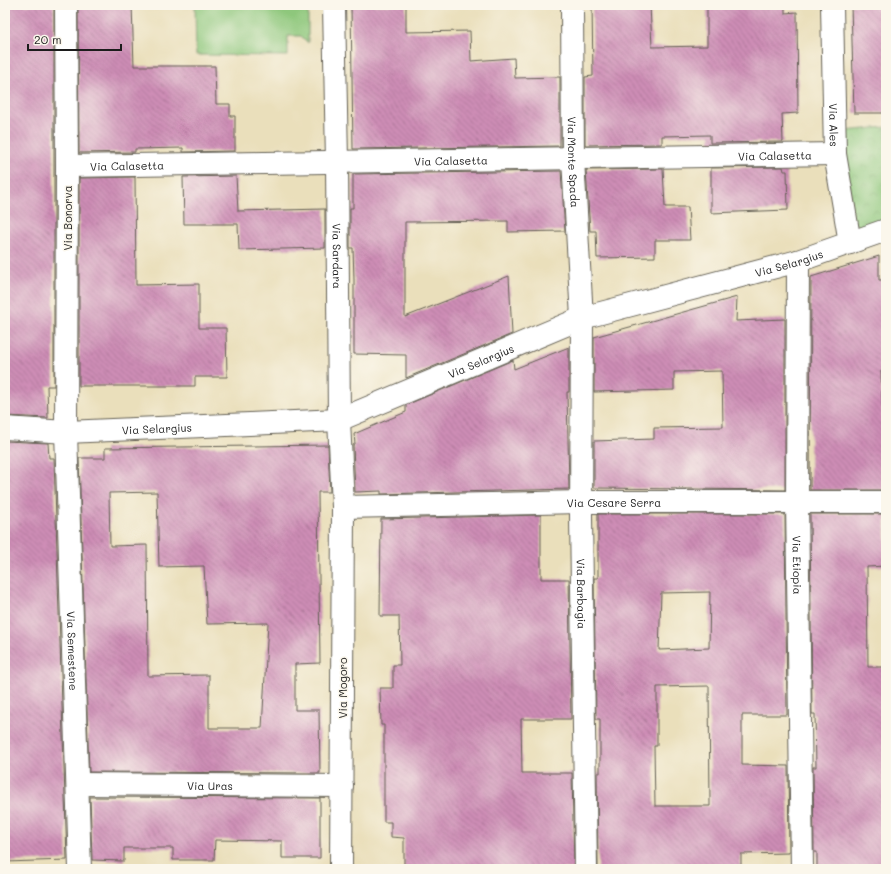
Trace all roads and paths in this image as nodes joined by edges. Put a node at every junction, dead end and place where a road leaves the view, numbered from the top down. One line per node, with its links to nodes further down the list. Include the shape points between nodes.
1 (66, 5): 8 (street, Via Bonorva)
2 (334, 5): 7 (street, Via Sardara)
3 (572, 5): 6 (street, Via Monte Spada)
4 (832, 5): 5 (street, Via Ales)
5 (835, 154): 6 (street, Via Calasetta); 10 (street, Via Ales)
6 (573, 159): 7 (street, Via Calasetta); 12 (street, Via Monte Spada)
7 (337, 162): 8 (street, Via Calasetta); 13 (street, Via Sardara)
8 (67, 166): 15 (street, Via Bonorva)
9 (886, 230): 10 (street, Via Selargius)
10 (850, 243): 11 (street, Via Selargius)
11 (798, 261): 12 (street, Via Selargius); 17 (street, Via Etiopia)
12 (582, 318): 13 (street, Via Selargius); 16 (street, Via Barbagia)
13 (339, 420): 15 (street, Via Selargius); 19 (street, Via Sardara)
14 (5, 428): 15 (street, Via Selargius)
15 (66, 432): 20 (street, Via Semestene)
16 (581, 502): 17 (street, Via Cesare Serra); 19 (street, Via Cesare Serra); 24 (street, Via Barbagia)
17 (796, 502): 18 (street, Via Cesare Serra); 25 (street, Via Etiopia)
18 (886, 502)
19 (343, 507): 21 (street, Via Mogoro)
20 (78, 784): 21 (street, Via Uras); 22 (street, Via Semestene)
21 (342, 786): 23 (street, Via Mogoro)
22 (80, 869)
23 (341, 869)
24 (586, 869)
25 (802, 869)

